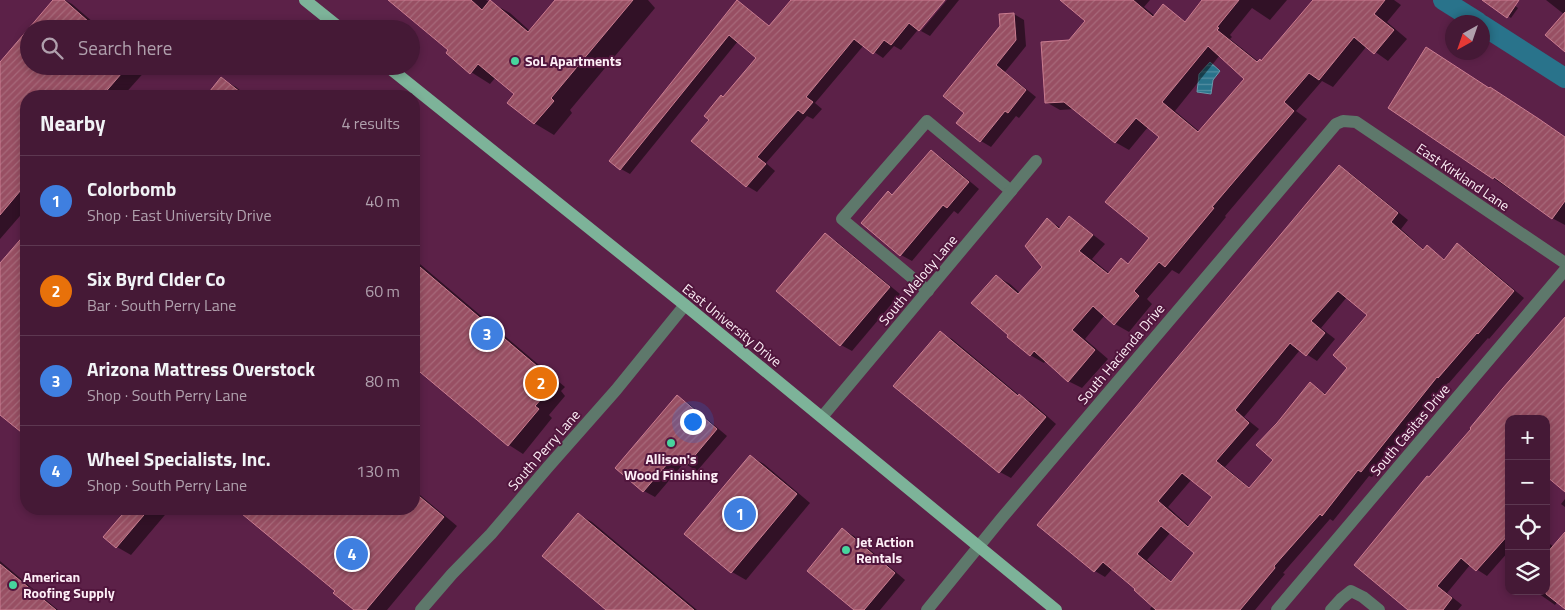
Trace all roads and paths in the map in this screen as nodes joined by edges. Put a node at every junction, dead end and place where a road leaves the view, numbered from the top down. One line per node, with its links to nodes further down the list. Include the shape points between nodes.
1 (305, 0): 2 (main road)
2 (329, 20)
3 (398, 75): 4 (main road, East University Drive)
4 (417, 90)
5 (420, 93): 12 (main road, East University Drive)
6 (1343, 121): 9 (street, East Kirkland Lane, via 1356,122); 14 (street, South Hacienda Drive, via 1336,124)
7 (1036, 161): 8 (street, South Melody Lane)
8 (1011, 192): 11 (street, South Melody Lane); 11 (street, via 928,121 842,220)
9 (1565, 263)
10 (1565, 270): 18 (street, South Casitas Drive)
11 (928, 291): 13 (street, South Melody Lane)
12 (685, 306): 13 (main road, East University Drive); 15 (street, South Perry Lane, via 491,534)
13 (822, 417): 14 (main road, East University Drive)
14 (978, 546): 16 (street, South Hacienda Drive); 17 (main road, East University Drive)
15 (421, 610)
16 (926, 610)
17 (1056, 610)
18 (1277, 610)
19 (1331, 610): 20 (street, via 1351,591)
20 (1379, 610)

